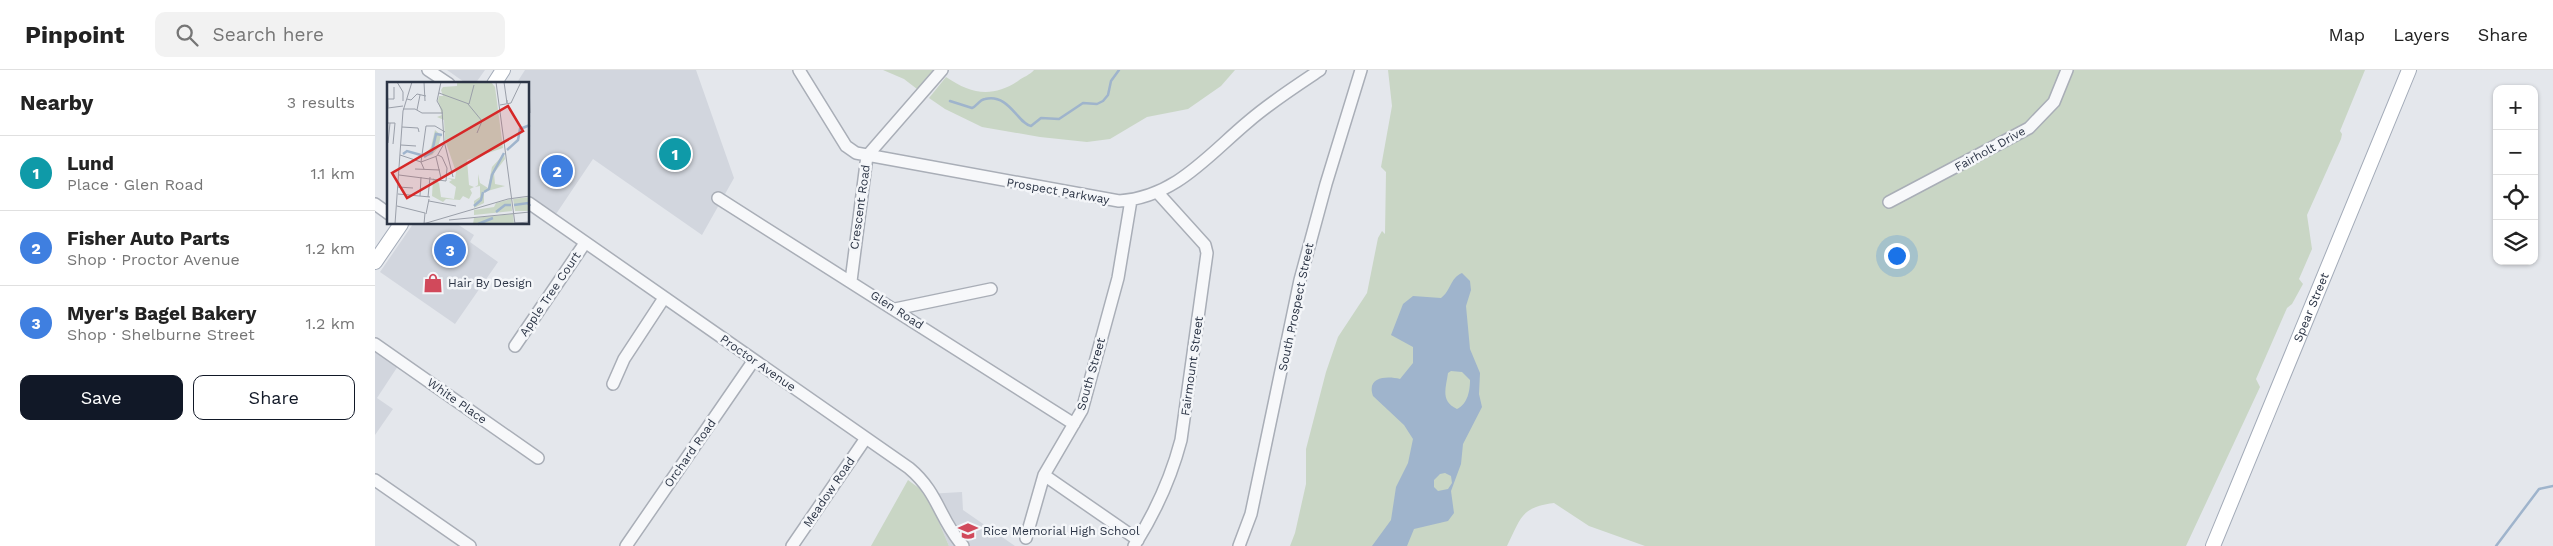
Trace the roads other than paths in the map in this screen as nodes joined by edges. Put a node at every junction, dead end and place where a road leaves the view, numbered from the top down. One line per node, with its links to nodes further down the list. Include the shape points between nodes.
1 (428, 70): 9 (street)
2 (503, 70): 10 (main road)
3 (799, 70): 11 (street, Prospect Parkway, via 846,146)
4 (941, 70): 11 (street, Crescent Road)
5 (1320, 70): 12 (street, Prospect Parkway, via 1262,110 1181,180)
6 (1361, 70): 41 (street, South Prospect Street, via 1300,280 1251,514)
7 (2067, 70): 15 (street, Fairholt Drive, via 2054,102 2029,128)
8 (2409, 70): 42 (main road, Spear Street)
9 (446, 82)
10 (495, 82)
11 (867, 156): 14 (street, Prospect Parkway, via 1098,198); 22 (street, Crescent Road)
12 (1158, 193): 14 (street, Prospect Parkway); 36 (street, Fairmount Street, via 1200,239 1207,253 1181,440 1155,512)
13 (718, 198): 22 (street, Glen Road)
14 (1131, 200): 30 (street, South Street, via 1117,278 1084,404)
15 (1889, 202)
16 (375, 204): 18 (street)
17 (530, 204): 20 (street, Proctor Avenue)
18 (387, 213)
19 (400, 225): 21 (main road)
20 (585, 243): 24 (street, Proctor Avenue); 27 (street, Apple Tree Court)
21 (375, 262)
22 (851, 281): 25 (street, Glen Road)
23 (991, 289): 25 (street)
24 (665, 298): 28 (street, Proctor Avenue); 29 (street, via 624,358)
25 (895, 310): 30 (street, Glen Road)
26 (375, 344): 32 (street, White Place)
27 (515, 346)
28 (754, 360): 31 (street, Proctor Avenue); 38 (street, Orchard Road)
29 (613, 384)
30 (1075, 424): 33 (street, South Street)
31 (866, 438): 39 (street, Meadow Road); 40 (street, Proctor Avenue, via 924,481)
32 (538, 458)
33 (1044, 475): 35 (street, South Street); 36 (street)
34 (375, 480): 37 (street)
35 (1026, 538)
36 (1136, 543)
37 (470, 546)
38 (626, 546)
39 (792, 546)
40 (963, 546)
41 (1239, 546)
42 (2213, 546)

